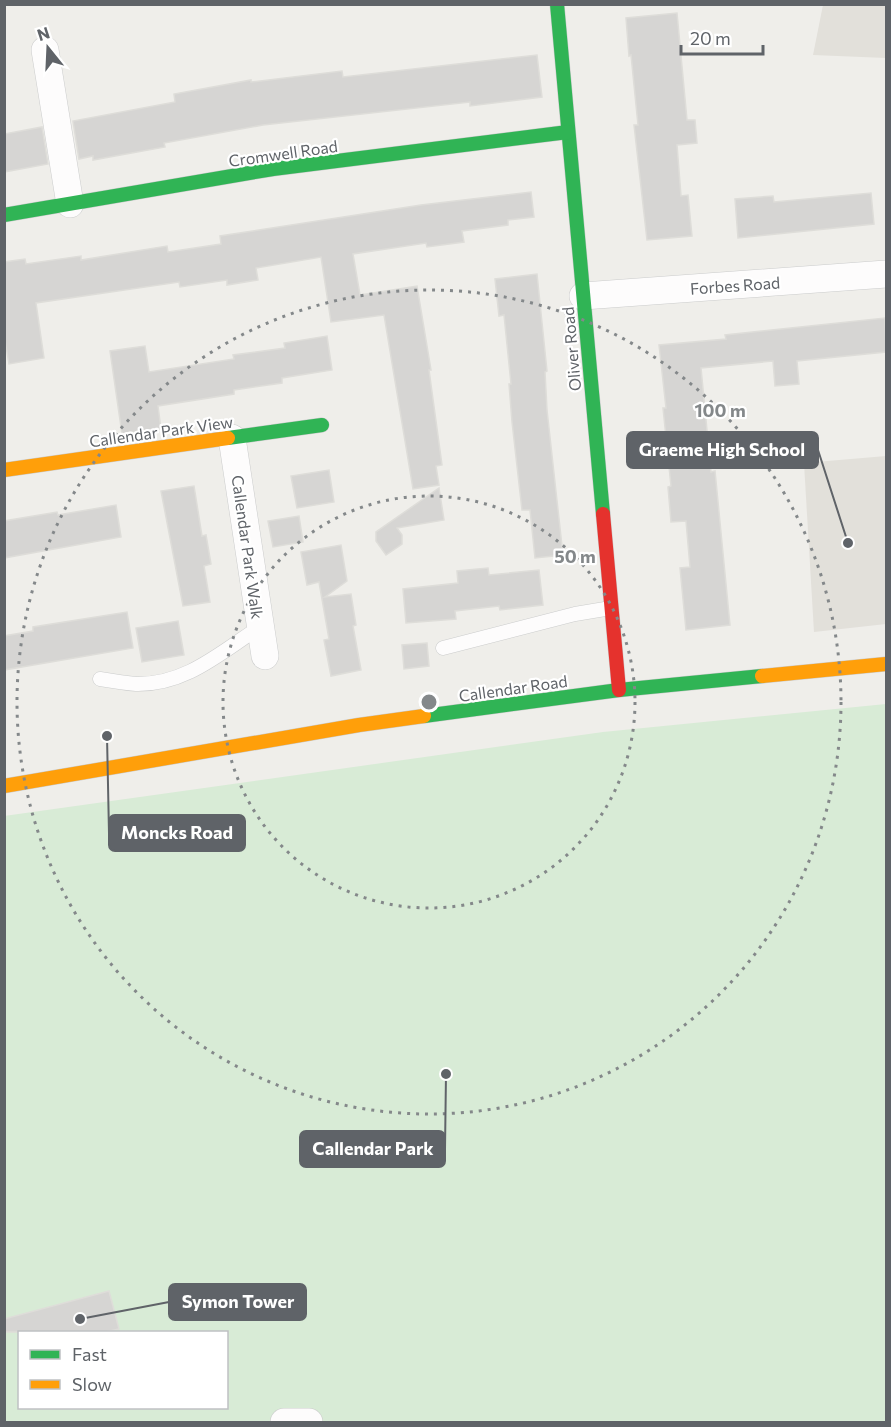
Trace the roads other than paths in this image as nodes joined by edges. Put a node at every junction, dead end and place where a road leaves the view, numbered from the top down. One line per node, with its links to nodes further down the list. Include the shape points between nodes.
1 (557, 4): 3 (street, Oliver Road)
2 (45, 50): 4 (street)
3 (568, 132): 4 (street, Cromwell Road, via 273,169); 7 (street, Oliver Road)
4 (70, 204): 5 (street, Cromwell Road)
5 (4, 215)
6 (886, 274): 7 (street, Forbes Road)
7 (583, 296): 11 (street, Oliver Road)
8 (322, 425): 9 (street, Callendar Park View)
9 (232, 438): 10 (street, Callendar Park View); 12 (street, Callendar Park Walk)
10 (4, 470)
11 (611, 608): 13 (lane); 17 (street, Oliver Road)
12 (260, 627): 14 (street, Callendar Park Walk); 16 (lane, via 201,668 183,675 138,684)
13 (443, 648)
14 (265, 657)
15 (886, 664): 17 (street, Callendar Road)
16 (99, 679)
17 (619, 690): 18 (street, Callendar Road, via 359,725)
18 (4, 786)
19 (284, 1422): 20 (street)
20 (309, 1422)

